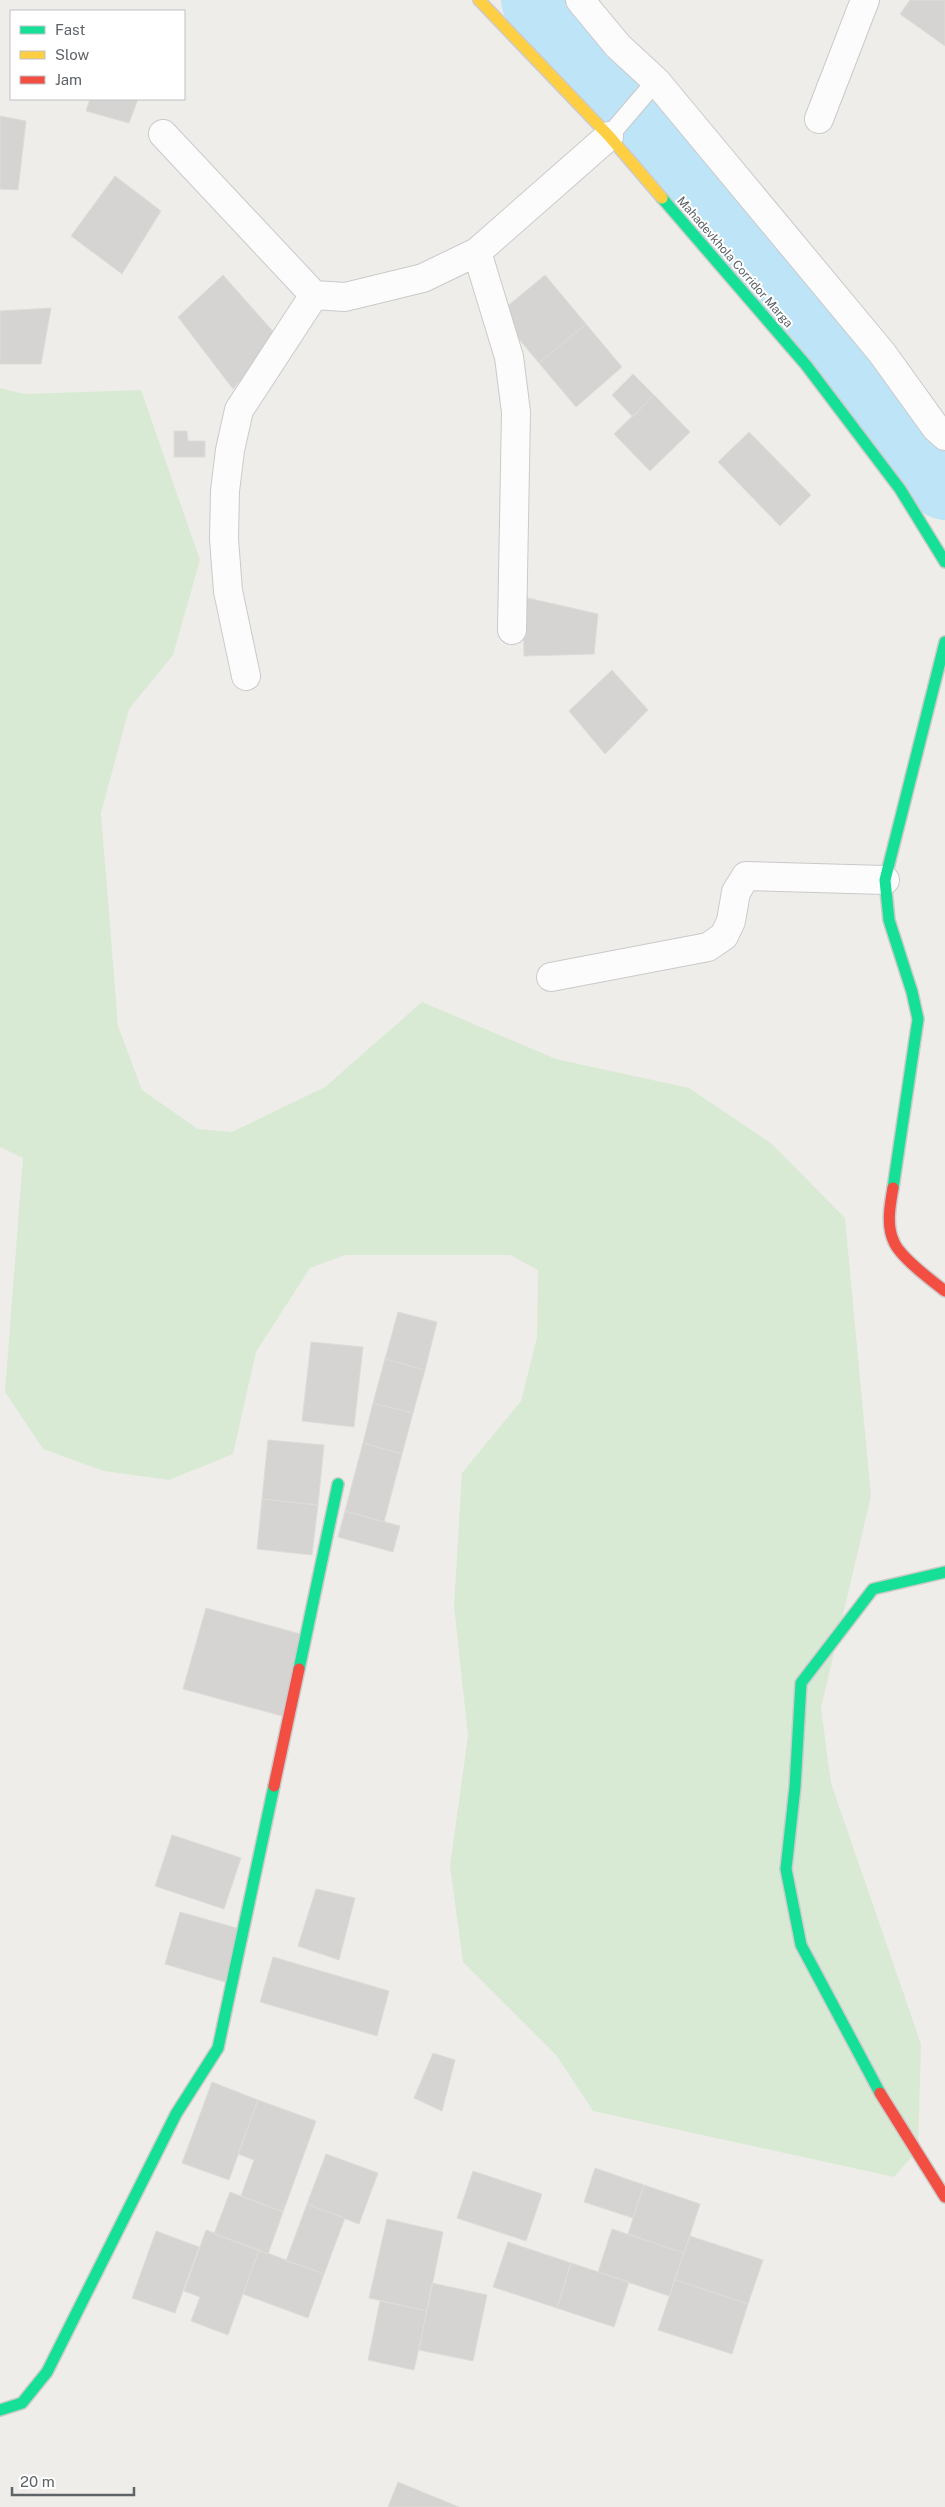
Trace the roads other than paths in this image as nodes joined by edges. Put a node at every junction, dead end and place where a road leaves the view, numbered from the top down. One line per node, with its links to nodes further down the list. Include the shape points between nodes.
1 (479, 0): 7 (street, Mahadevkhola Corridor Marga)
2 (580, 0): 4 (street, via 618,46)
3 (865, 0): 5 (street)
4 (656, 81): 7 (lane); 10 (street)
5 (819, 119)
6 (163, 134): 9 (street)
7 (609, 136): 8 (street); 11 (street, Mahadevkhola Corridor Marga, via 806,365 900,489)
8 (477, 252): 9 (street, via 423,278 346,297); 12 (street, via 509,356 516,412)
9 (314, 295): 14 (street, via 239,410 230,450 224,539 228,591)
10 (942, 427)
11 (945, 562)
12 (512, 630)
13 (945, 642): 15 (street)
14 (246, 676)
15 (885, 880): 16 (street, via 746,876 736,892 731,921 724,936 708,947); 17 (street, via 889,920 918,1019 889,1214 894,1243 921,1272)
16 (551, 977)
17 (945, 1291)
18 (338, 1484): 21 (street, via 218,2048 176,2114 47,2372 22,2403)
19 (945, 1572): 20 (street, via 873,1589 801,1683 786,1869 801,1945 873,2082)
20 (945, 2197)
21 (0, 2410)

